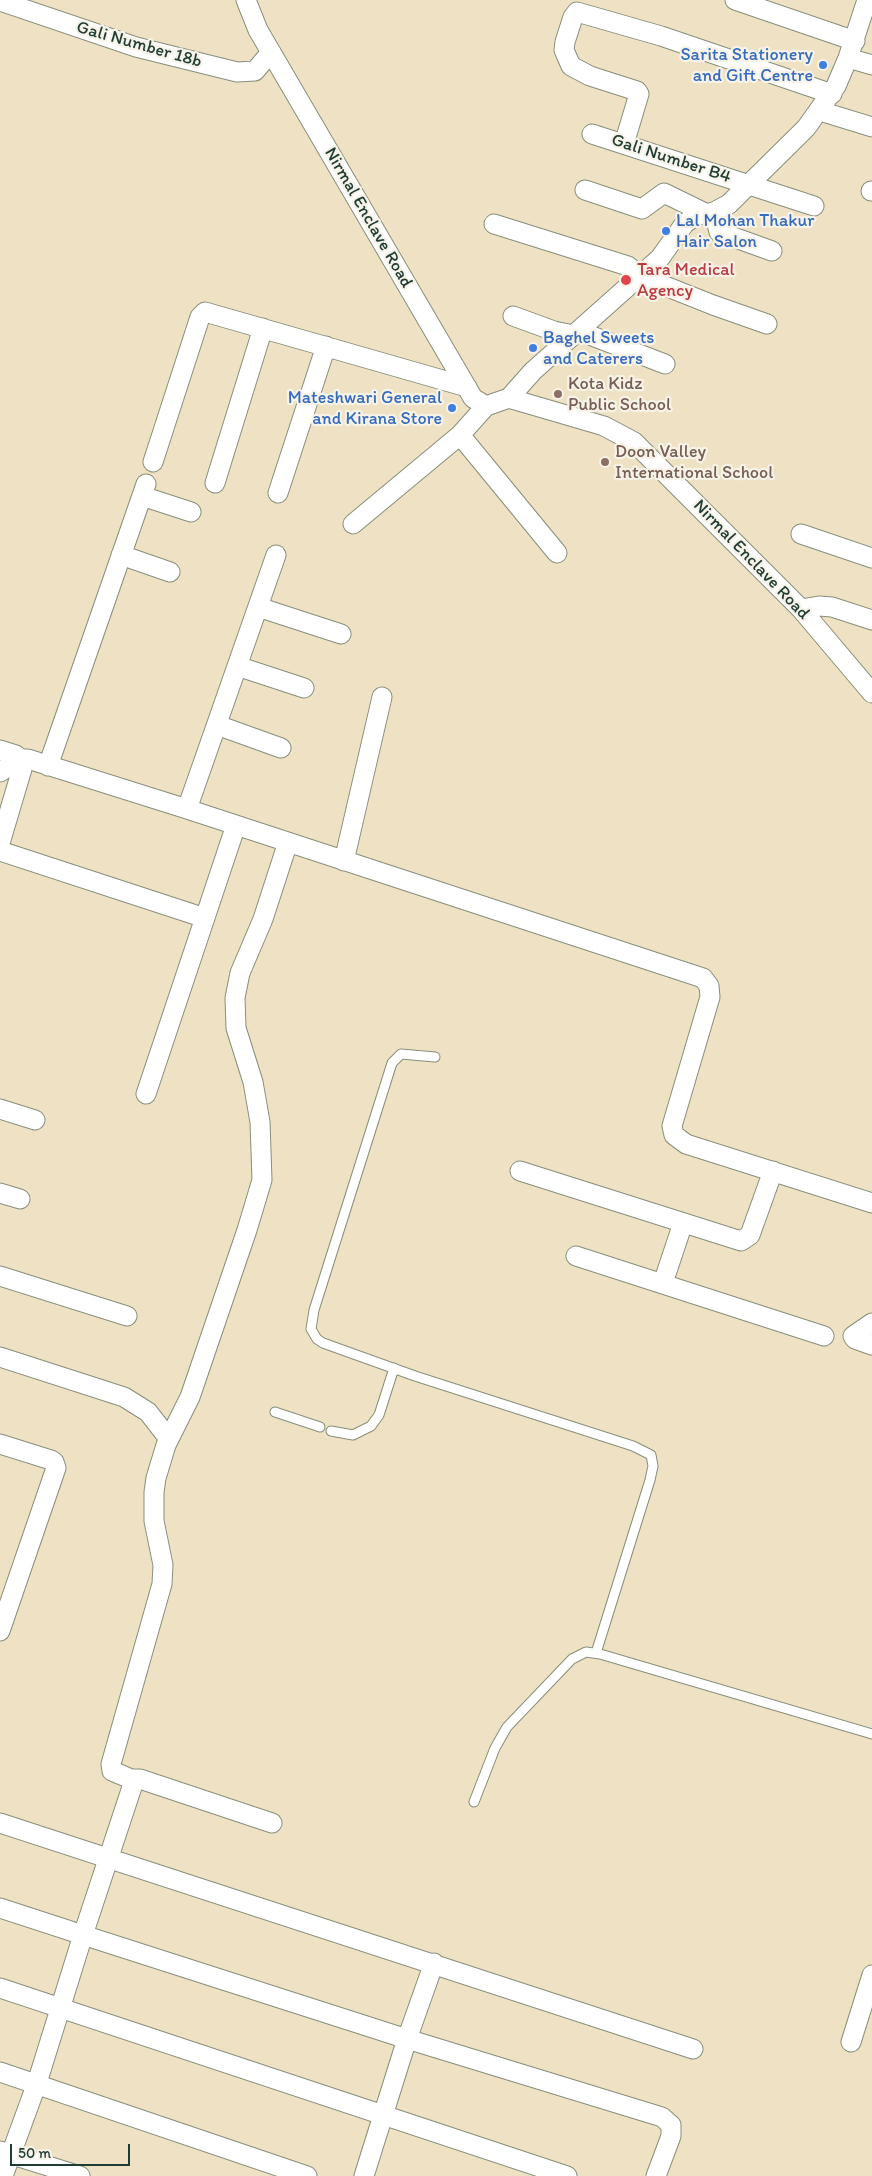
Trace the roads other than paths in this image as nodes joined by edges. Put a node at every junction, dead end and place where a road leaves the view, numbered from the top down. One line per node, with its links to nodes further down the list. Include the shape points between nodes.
1 (246, 0): 7 (street, Nirmal Enclave Road)
2 (735, 0): 6 (street)
3 (0, 1): 7 (street, Gali Number 18b, via 136,47 237,72 255,71)
4 (869, 2): 6 (street)
5 (574, 7): 9 (street, via 579,12); 13 (street, via 564,50 571,66 639,94)
6 (851, 49): 8 (street); 9 (street)
7 (271, 52): 27 (street, Nirmal Enclave Road)
8 (872, 65)
9 (832, 94): 10 (street)
10 (820, 110): 11 (street); 14 (street)
11 (872, 127)
12 (592, 134): 13 (street, Gali Number B4)
13 (624, 144): 14 (street, Gali Number B4)
14 (750, 184): 16 (street, Gali Number B4); 17 (street, via 730,204)
15 (585, 190): 17 (street, via 642,209 664,193)
16 (814, 206)
17 (711, 213): 19 (street, via 719,232); 20 (street, via 698,215 685,223 660,258)
18 (494, 224): 20 (street, via 628,266)
19 (772, 251)
20 (640, 276): 22 (street); 24 (street)
21 (513, 316): 24 (street, via 554,331)
22 (767, 324)
23 (263, 328): 25 (street); 31 (street, via 208,312 203,314); 32 (street)
24 (576, 333): 26 (street); 28 (street)
25 (326, 346): 27 (street); 33 (street)
26 (665, 364)
27 (467, 388): 29 (street, Nirmal Enclave Road, via 477,402)
28 (509, 398): 29 (street); 43 (street, Nirmal Enclave Road, via 604,426 634,442)
29 (486, 406): 30 (street)
30 (460, 435): 35 (street); 37 (street)
31 (153, 462)
32 (215, 483)
33 (278, 493)
34 (191, 512): 38 (street, via 144,490)
35 (353, 524)
36 (801, 534): 40 (street)
37 (557, 553)
38 (122, 555): 41 (street); 54 (street)
39 (276, 555): 42 (street)
40 (872, 558)
41 (170, 572)
42 (258, 607): 45 (street); 46 (street)
43 (801, 609): 44 (street, via 832,607); 48 (street, Nirmal Enclave Road)
44 (872, 620)
45 (341, 634)
46 (237, 666): 47 (street); 50 (street)
47 (304, 688)
48 (872, 693)
49 (382, 697): 61 (street)
50 (217, 724): 51 (street); 56 (street)
51 (281, 748)
52 (0, 750): 53 (street)
53 (20, 758): 54 (street); 55 (street); 59 (street, via 21,777)
54 (48, 766): 56 (street)
55 (0, 772)
56 (188, 809): 57 (street)
57 (236, 825): 58 (street); 62 (street)
58 (288, 842): 61 (street); 85 (street, via 263,919 240,973 235,998 236,1028 253,1082 260,1122 262,1180 190,1397)
59 (0, 843)
60 (0, 851): 62 (street)
61 (344, 861): 68 (street, via 703,978 709,986 710,997 672,1131 686,1144)
62 (205, 918): 64 (street)
63 (435, 1056): 81 (lane, via 401,1054 392,1062 314,1310 311,1329 317,1340 323,1343)
64 (146, 1094)
65 (0, 1109): 66 (street)
66 (35, 1120)
67 (520, 1171): 72 (street)
68 (772, 1171): 71 (street); 72 (street, via 747,1239 741,1241)
69 (0, 1193): 70 (street)
70 (20, 1199)
71 (872, 1203)
72 (683, 1223): 75 (street)
73 (576, 1256): 75 (street)
74 (0, 1276): 76 (street)
75 (663, 1284): 78 (street)
76 (127, 1316)
77 (872, 1323): 79 (street, via 853,1336 855,1340)
78 (824, 1336)
79 (872, 1345)
80 (0, 1357): 85 (street, via 124,1397 148,1412)
81 (394, 1368): 84 (lane, via 379,1415 371,1426 353,1435); 88 (lane, via 633,1446 651,1455 650,1480)
82 (275, 1412): 83 (lane)
83 (320, 1427)
84 (331, 1431)
85 (169, 1439): 90 (street, via 154,1492 154,1521 163,1564 162,1584 111,1764 112,1771)
86 (0, 1444): 87 (street, via 50,1460 56,1468)
87 (0, 1631)
88 (596, 1653): 89 (lane); 91 (lane, via 581,1653 572,1659 514,1718 495,1748)
89 (872, 1734)
90 (131, 1779): 93 (street, via 140,1779); 94 (street, via 132,1787)
91 (474, 1802)
92 (0, 1823): 94 (street)
93 (272, 1823)
94 (110, 1859): 96 (street); 97 (street)
95 (0, 1908): 96 (street)
96 (83, 1935): 100 (street); 101 (street)
97 (434, 1963): 101 (street); 103 (street)
98 (872, 1975): 102 (street)
99 (0, 1988): 100 (street)
100 (59, 2006): 105 (street); 106 (street)
101 (407, 2039): 106 (street); 113 (street, via 666,2119 671,2125 672,2136)
102 (850, 2042)
103 (694, 2049)
104 (0, 2072): 105 (street)
105 (37, 2083): 107 (street); 110 (street)
106 (382, 2116): 111 (street); 112 (street)
107 (4, 2153): 108 (street); 109 (street)
108 (3, 2176)
109 (80, 2176)
110 (307, 2176)
111 (364, 2176)
112 (567, 2176)
113 (656, 2176)

